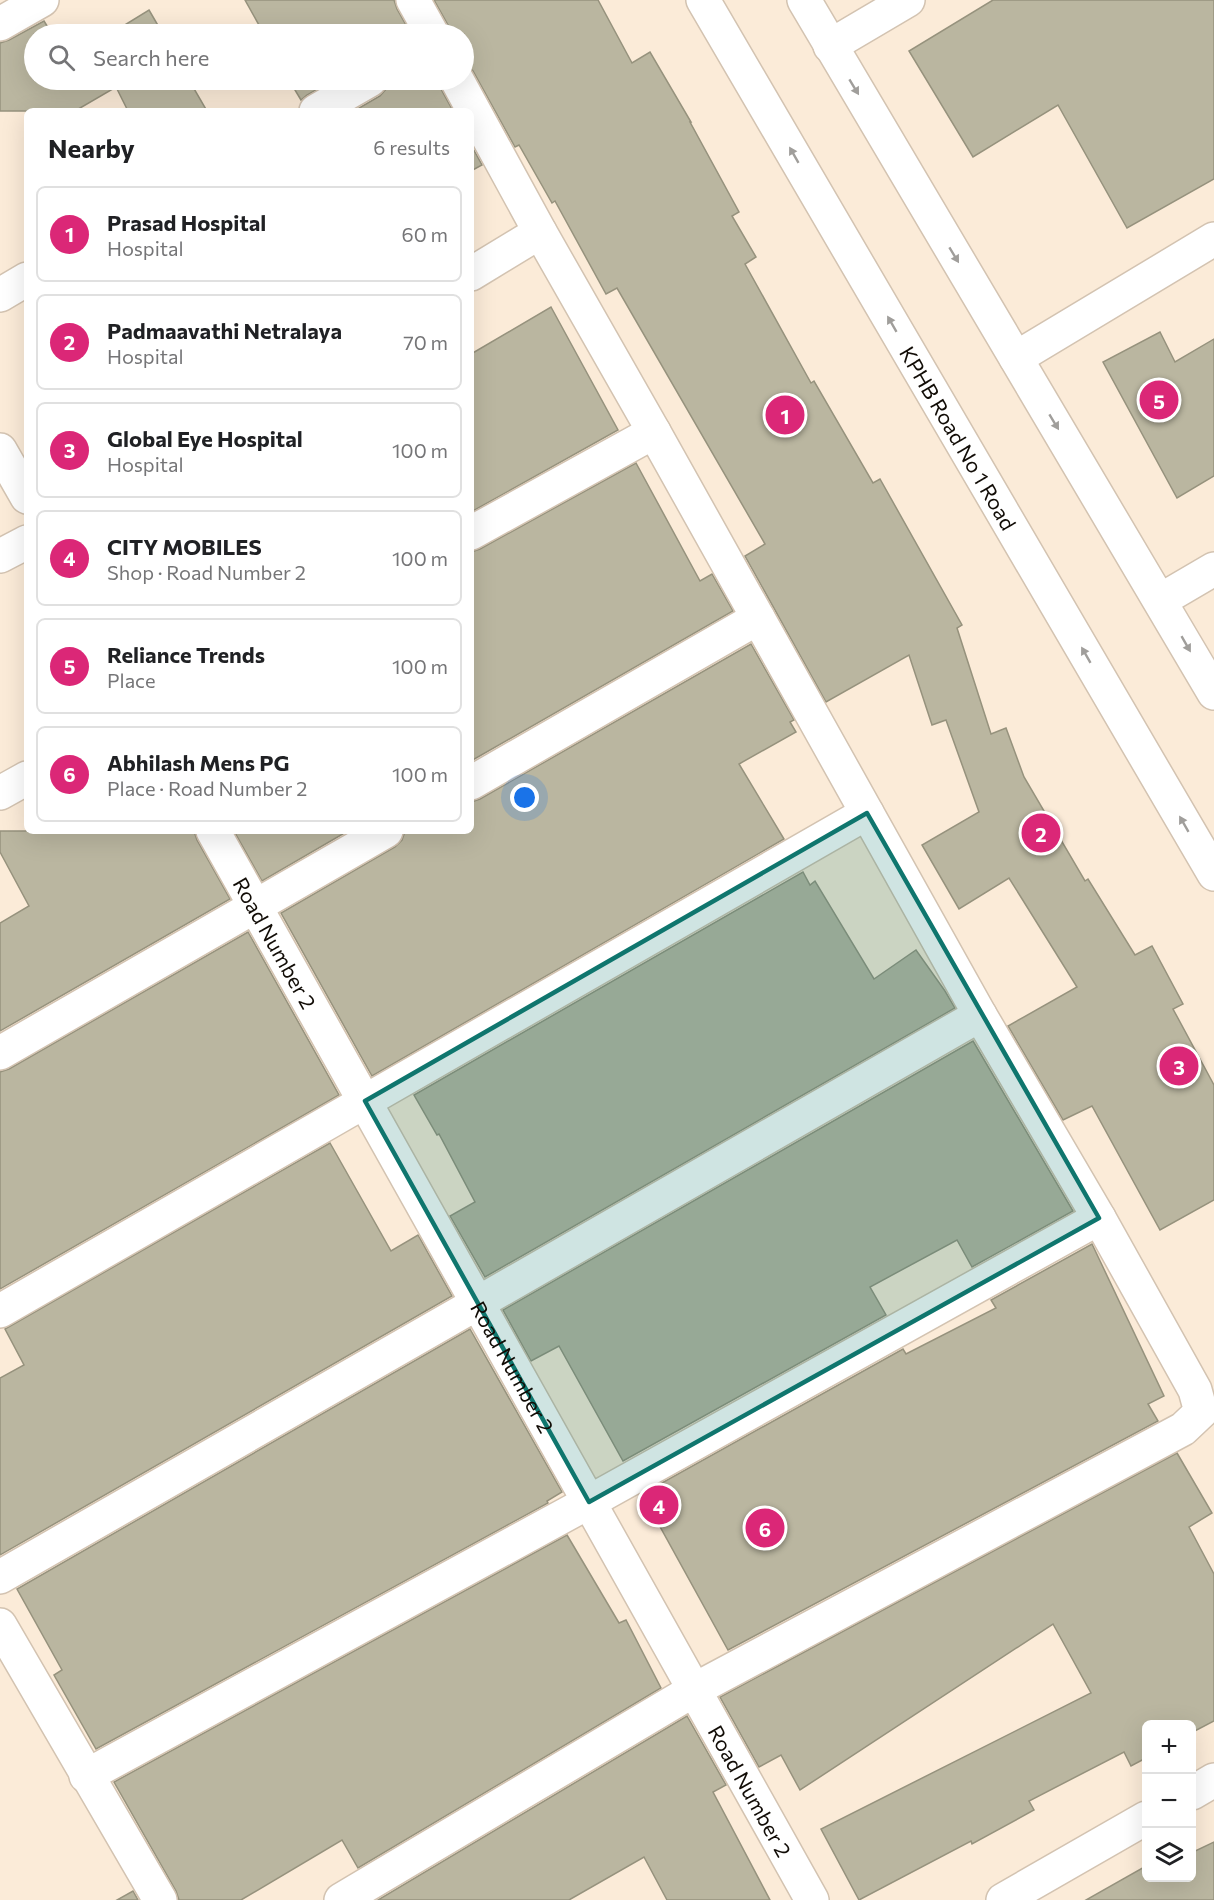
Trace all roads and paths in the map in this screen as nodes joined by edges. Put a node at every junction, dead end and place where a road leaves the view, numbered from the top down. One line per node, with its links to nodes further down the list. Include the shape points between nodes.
1 (42, 0): 6 (street)
2 (413, 0): 7 (street)
3 (703, 0): 36 (street, KPHB Road No 1 Road, one-way to 3)
4 (804, 0): 8 (street)
5 (908, 0): 8 (street)
6 (0, 24)
7 (426, 24)
8 (830, 46): 19 (street, one-way to 19)
9 (353, 90): 11 (street)
10 (462, 90): 12 (street)
11 (321, 108)
12 (472, 108)
13 (474, 111): 14 (street)
14 (540, 232): 16 (street); 20 (street)
15 (1214, 239): 19 (street)
16 (474, 272)
17 (24, 281): 18 (street)
18 (0, 295)
19 (1016, 358): 27 (street, one-way to 27)
20 (654, 432): 23 (street); 28 (street)
21 (0, 450): 22 (street)
22 (24, 492)
23 (474, 531)
24 (24, 544): 25 (street)
25 (0, 556)
26 (1214, 569): 27 (street)
27 (1161, 600): 29 (street, one-way to 29)
28 (758, 618): 31 (street); 33 (street)
29 (1214, 693)
30 (24, 780): 32 (street)
31 (474, 781)
32 (0, 793)
33 (867, 813): 38 (street); 40 (street)
34 (215, 834): 37 (street, Road Number 2)
35 (381, 834): 37 (street)
36 (1214, 874)
37 (255, 906): 39 (street); 40 (street, Road Number 2)
38 (980, 1016): 41 (street); 42 (street)
39 (0, 1053)
40 (365, 1101): 42 (street, Road Number 2); 43 (street)
41 (1099, 1218): 44 (street); 47 (street, via 1195,1390 1201,1412 1183,1429)
42 (477, 1303): 44 (street, Road Number 2); 45 (street)
43 (0, 1311)
44 (589, 1502): 47 (street, Road Number 2); 48 (street)
45 (0, 1577)
46 (0, 1625): 48 (street)
47 (694, 1690): 53 (street); 54 (street, Road Number 2)
48 (86, 1776): 52 (street)
49 (1214, 1780): 50 (street)
50 (1196, 1790)
51 (1142, 1820): 55 (street)
52 (160, 1900)
53 (341, 1900)
54 (812, 1900)
55 (1003, 1900)

